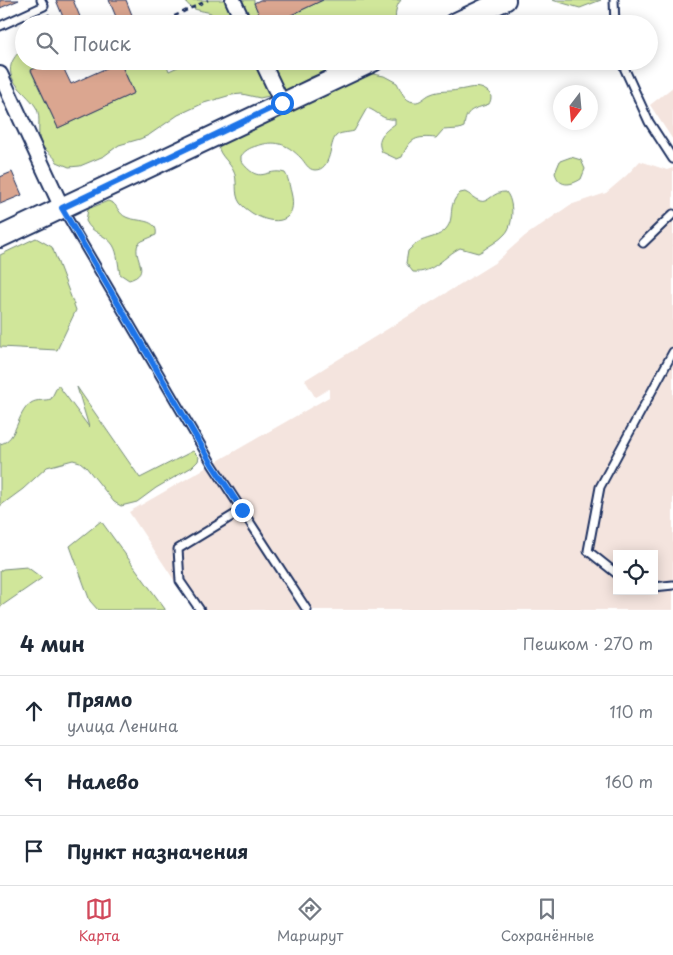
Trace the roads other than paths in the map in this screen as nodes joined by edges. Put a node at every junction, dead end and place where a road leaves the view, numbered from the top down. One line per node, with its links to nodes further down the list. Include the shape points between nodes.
1 (41, 0): 5 (lane, via 44,6)
2 (233, 0): 6 (street)
3 (505, 0): 7 (street, via 478,7)
4 (614, 0): 8 (lane)
5 (24, 15)
6 (240, 15)
7 (467, 15)
8 (613, 15)
9 (15, 19): 10 (lane)
10 (0, 26)
11 (266, 70): 15 (street)
12 (354, 70): 15 (street)
13 (625, 70): 16 (lane, via 649,122)
14 (0, 74): 17 (street)
15 (282, 103): 17 (street)
16 (673, 159)
17 (62, 208): 19 (street); 22 (lane)
18 (673, 214): 20 (lane)
19 (0, 237)
20 (643, 243)
21 (673, 352): 23 (lane, via 600,487 588,551)
22 (242, 510): 26 (lane, via 178,549 180,581); 27 (lane)
23 (613, 571)
24 (673, 585): 25 (lane)
25 (658, 587)
26 (200, 610)
27 (307, 610)

